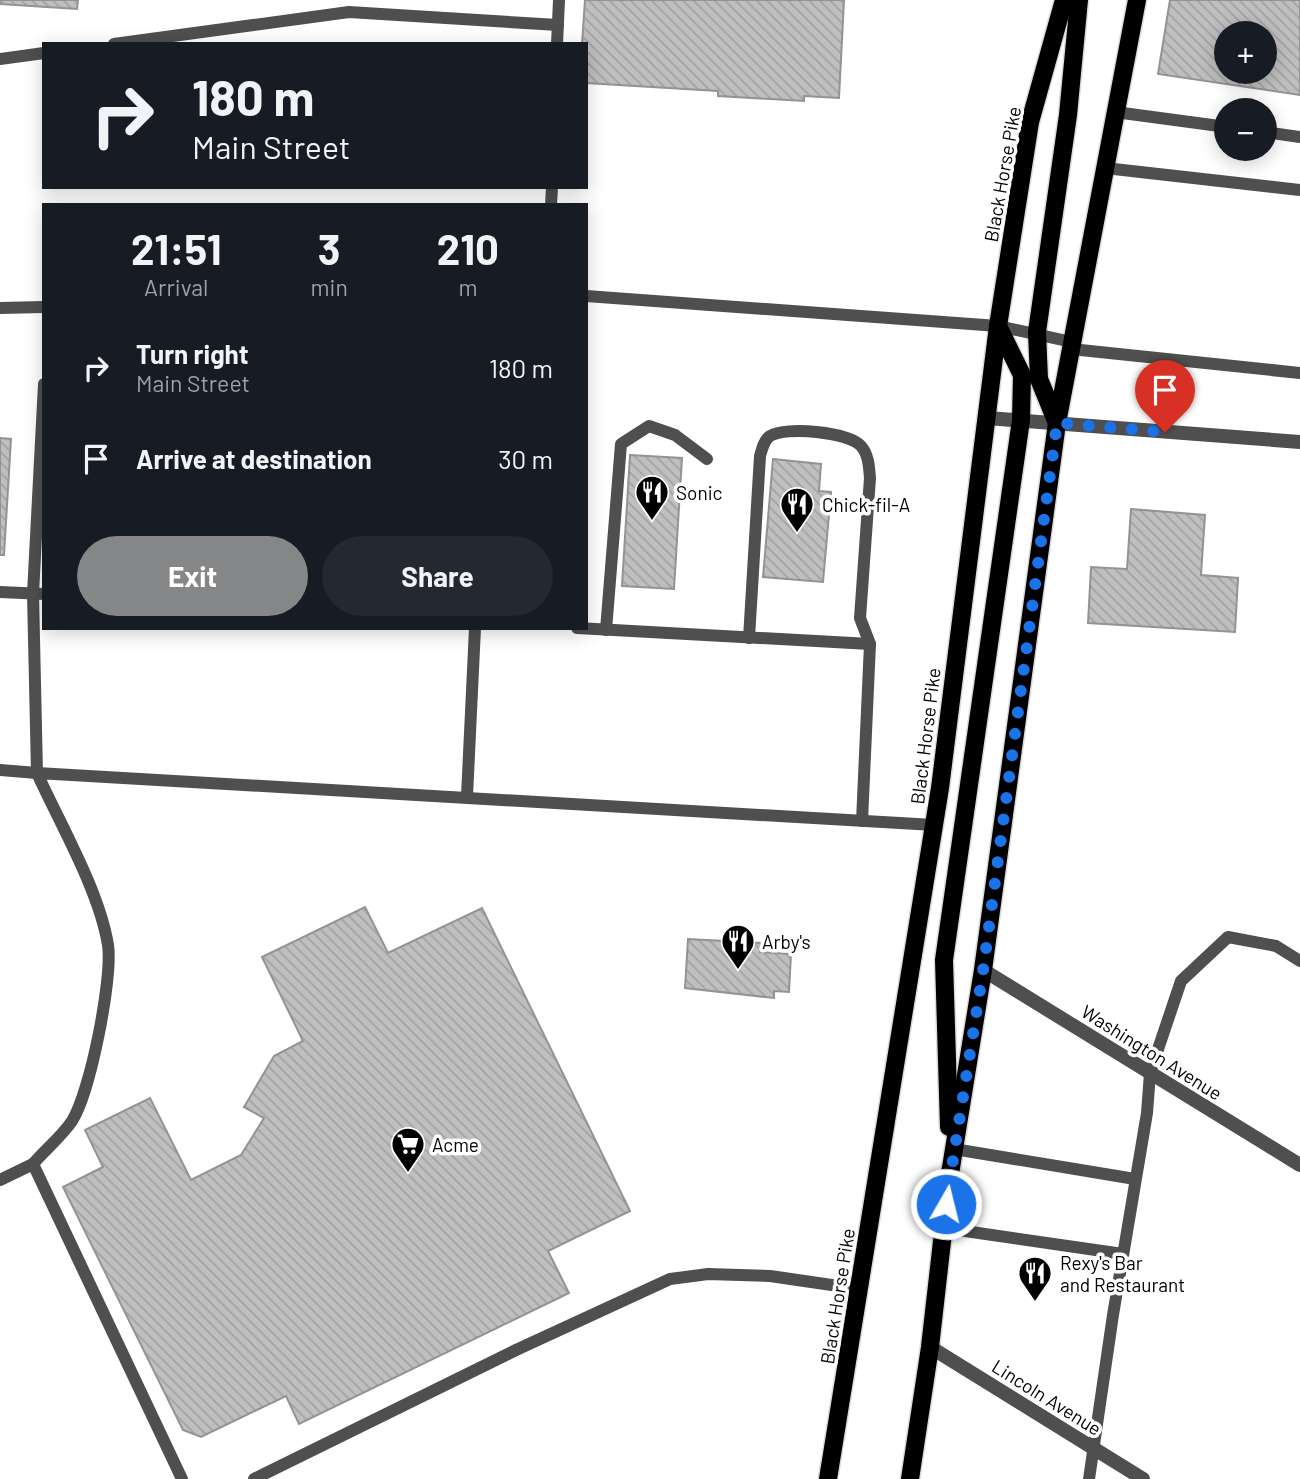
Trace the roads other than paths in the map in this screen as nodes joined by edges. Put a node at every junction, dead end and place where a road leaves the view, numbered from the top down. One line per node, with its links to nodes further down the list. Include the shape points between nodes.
1 (559, 0): 5 (lane)
2 (1064, 0): 19 (main road, Black Horse Pike, via 1030,122)
3 (1079, 0): 20 (main road, via 1068,115)
4 (1137, 0): 10 (main road)
5 (558, 25): 6 (lane, via 349,12); 7 (lane)
6 (129, 42)
7 (557, 42)
8 (42, 53): 9 (lane)
9 (0, 59)
10 (1115, 112): 11 (lane); 14 (main road)
11 (1214, 125)
12 (1277, 134): 13 (lane)
13 (1300, 137)
14 (1105, 168): 15 (lane); 21 (main road)
15 (1300, 190)
16 (588, 296): 19 (lane)
17 (42, 307): 18 (lane)
18 (0, 308)
19 (998, 326): 20 (lane); 23 (main road, Black Horse Pike); 24 (main road, via 1022,375)
20 (1037, 332): 21 (lane); 25 (main road, via 1039,379)
21 (1071, 345): 22 (lane); 25 (main road)
22 (1300, 373)
23 (987, 418): 24 (street); 40 (main road, Black Horse Pike)
24 (1021, 420): 25 (street); 49 (main road, via 944,960)
25 (1057, 423): 26 (street); 42 (main road)
26 (1300, 442)
27 (42, 454): 30 (lane)
28 (707, 459): 33 (lane, via 663,428 649,426 621,444)
29 (0, 592): 30 (lane)
30 (38, 594): 37 (lane)
31 (588, 629): 33 (lane)
32 (475, 630): 38 (lane)
33 (606, 630): 34 (lane)
34 (749, 638): 35 (lane); 35 (lane, via 764,444 781,433 838,433 862,447 868,461 860,618)
35 (870, 644): 39 (lane)
36 (0, 770): 37 (lane)
37 (37, 773): 38 (lane); 45 (lane, via 97,906 108,947 107,992 73,1120)
38 (467, 796): 39 (lane)
39 (862, 821): 40 (lane)
40 (934, 825): 52 (main road, Black Horse Pike)
41 (1300, 961): 43 (lane, via 1276,946 1228,937 1181,981)
42 (983, 971): 43 (street, Washington Avenue); 44 (main road)
43 (1150, 1073): 46 (street, Washington Avenue); 47 (lane)
44 (954, 1149): 47 (lane); 49 (main road)
45 (33, 1164): 48 (lane); 55 (lane)
46 (1300, 1165)
47 (1135, 1179): 51 (lane)
48 (0, 1180)
49 (949, 1180): 50 (main road)
50 (943, 1228): 51 (lane); 53 (main road)
51 (1123, 1254): 54 (lane)
52 (859, 1289): 56 (lane, via 770,1276 708,1274 670,1279); 57 (main road, Black Horse Pike)
53 (930, 1347): 54 (street, Lincoln Avenue); 58 (main road)
54 (1094, 1449): 59 (lane); 60 (street, Lincoln Avenue)
55 (182, 1479)
56 (254, 1479)
57 (828, 1479)
58 (910, 1479)
59 (1089, 1479)
60 (1143, 1479)

